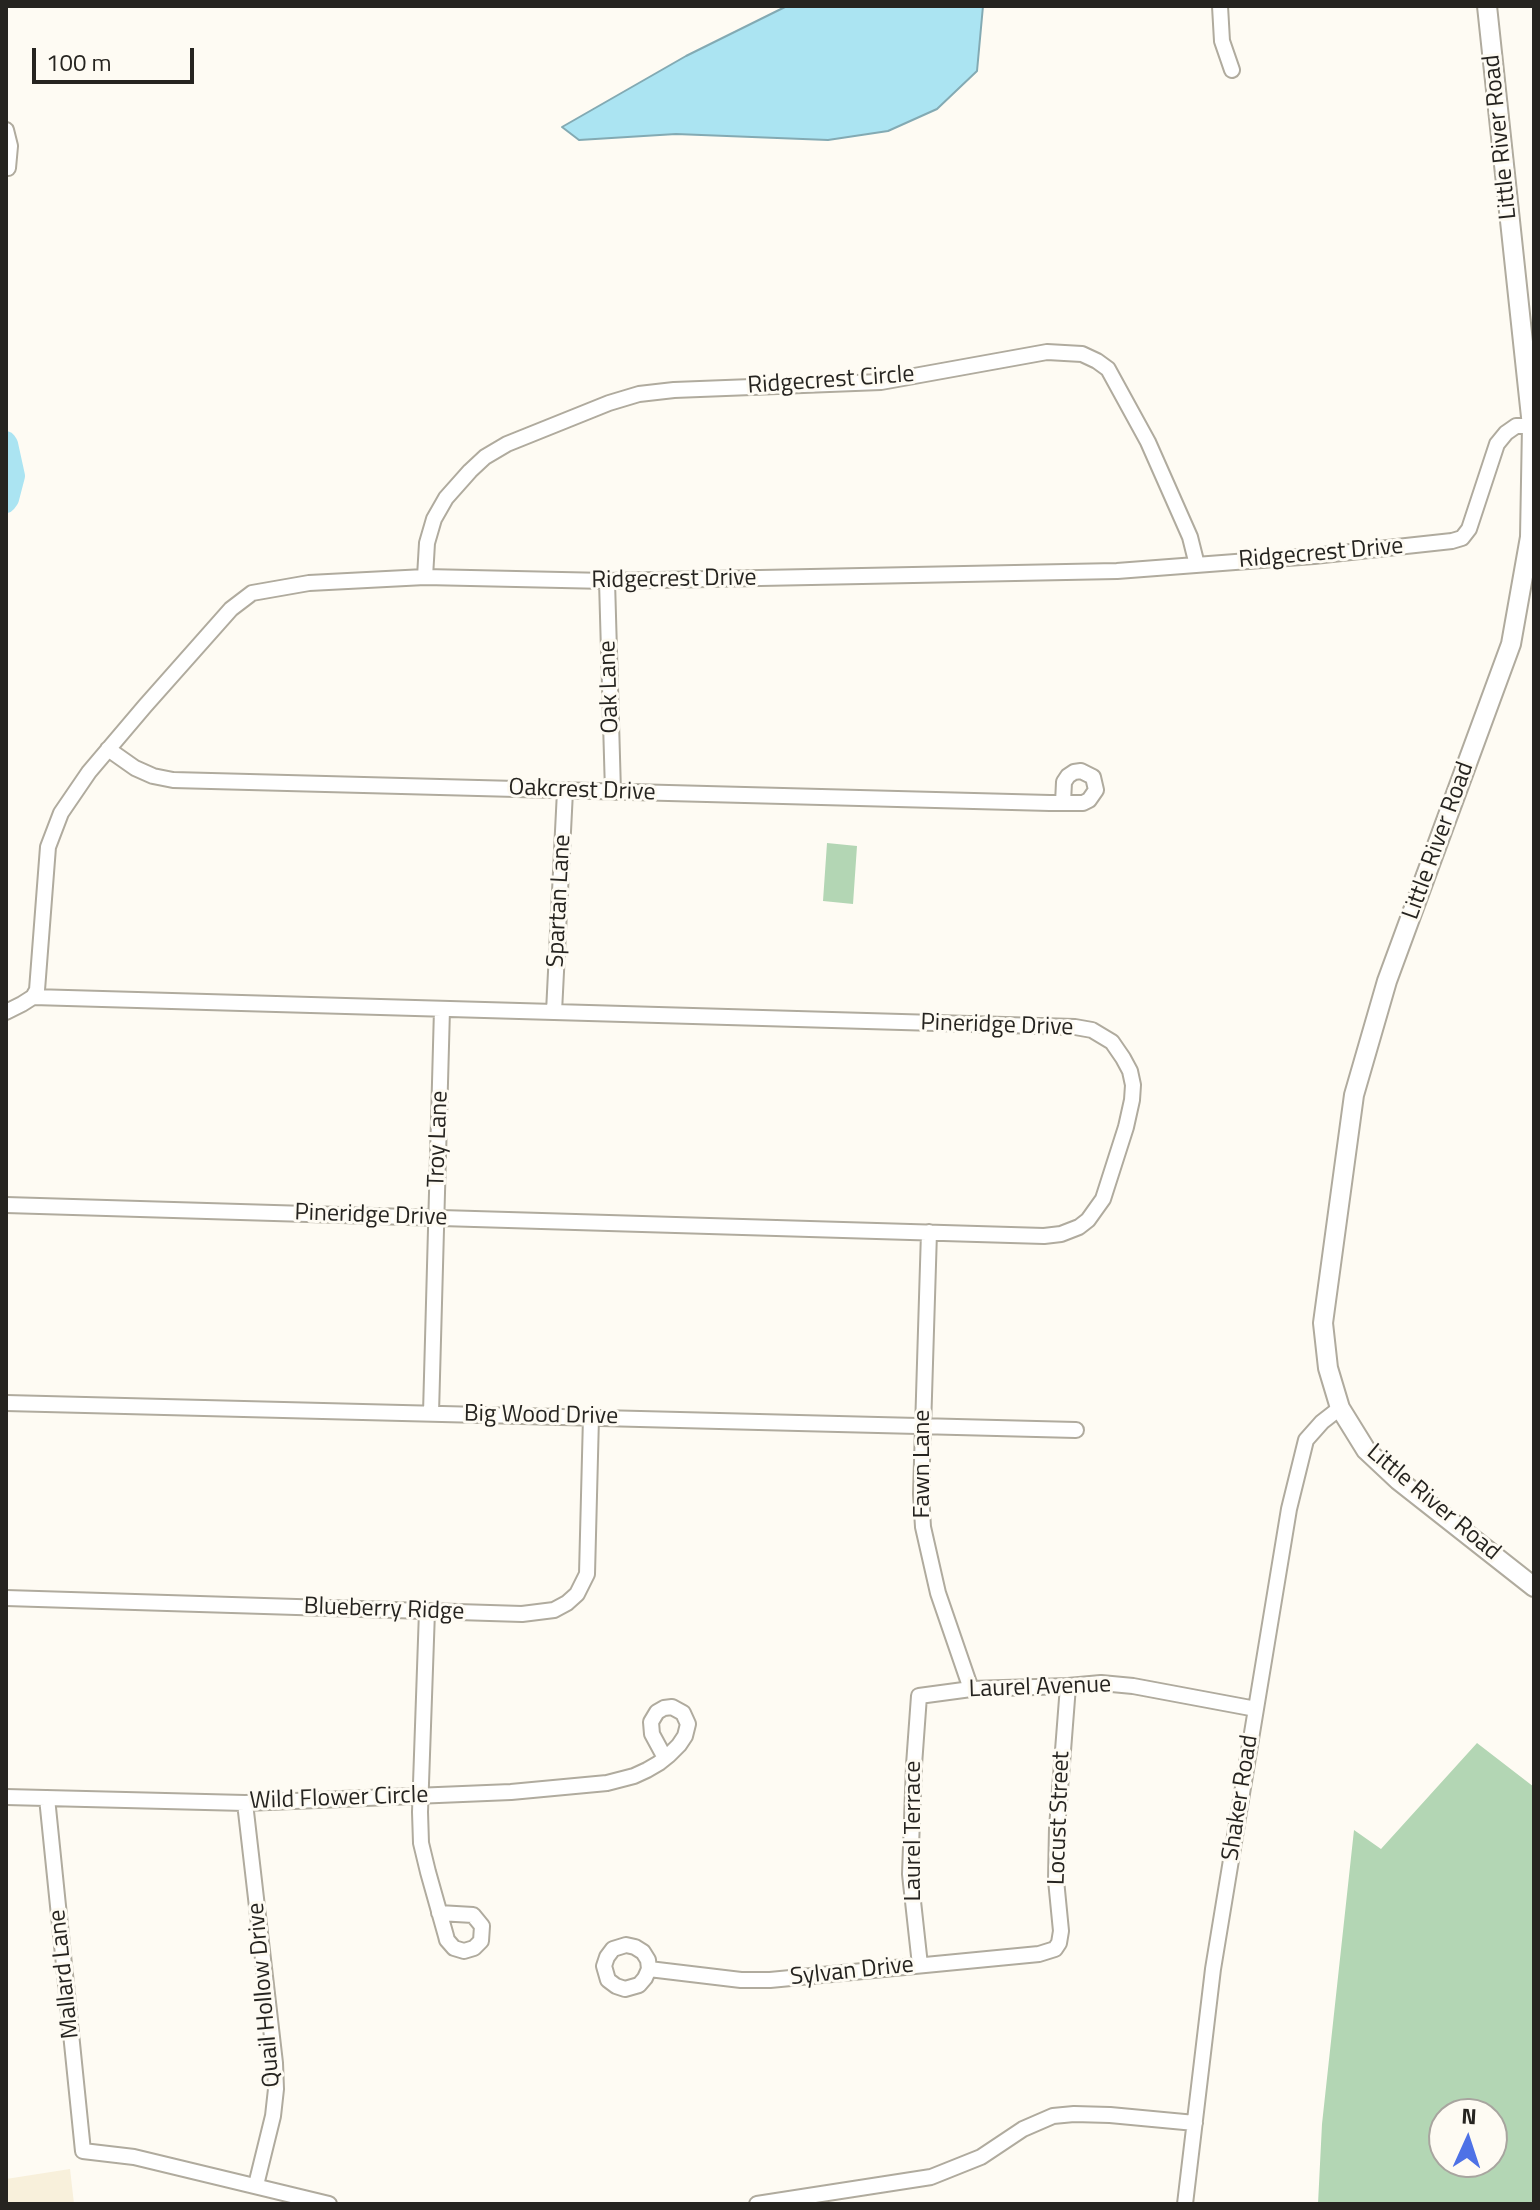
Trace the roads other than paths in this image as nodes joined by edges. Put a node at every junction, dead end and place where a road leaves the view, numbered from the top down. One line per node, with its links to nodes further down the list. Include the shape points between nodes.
1 (1220, 6): 3 (street, via 1222,41)
2 (1487, 6): 6 (main road, Little River Road)
3 (1232, 70)
4 (6, 130): 5 (street)
5 (8, 168)
6 (1532, 426): 7 (street, Ridgecrest Drive, via 1516,426 1497,444 1462,538); 22 (main road, Little River Road, via 1530,537 1511,644 1387,981 1354,1095 1323,1323)
7 (1197, 565): 8 (street, Ridgecrest Circle, via 1148,442 1108,369 1082,354 1047,352 881,382 674,390 609,403 507,444 470,471 434,519); 9 (street, Ridgecrest Drive, via 1066,573)
8 (425, 577): 9 (street, Ridgecrest Drive); 10 (street, Ridgecrest Drive, via 309,583 252,593 231,609)
9 (607, 581): 12 (street, Oak Lane)
10 (108, 749): 11 (street, Oakcrest Drive, via 135,768 173,780); 14 (street, Ridgecrest Drive, via 61,813 48,847 40,968)
11 (565, 791): 12 (street, Oakcrest Drive); 17 (street, Spartan Lane)
12 (613, 792): 13 (street, Oakcrest Drive)
13 (1063, 803)
14 (33, 997): 15 (street, Pineridge Drive); 16 (street)
15 (442, 1009): 17 (street, Pineridge Drive); 19 (street, Troy Lane)
16 (6, 1012)
17 (554, 1012): 20 (street, Pineridge Drive, via 1075,1027 1112,1042 1130,1071 1132,1100 1103,1199 1088,1220 1072,1231 1044,1236)
18 (6, 1205): 19 (street, Pineridge Drive)
19 (436, 1218): 20 (street, Pineridge Drive); 23 (street, Troy Lane)
20 (929, 1232): 25 (street, Fawn Lane)
21 (6, 1403): 23 (street, Big Wood Drive)
22 (1340, 1408): 27 (main road, Little River Road, via 1366,1450 1398,1480); 33 (street, Shaker Road, via 1303,1447)
23 (431, 1413): 24 (street, Big Wood Drive)
24 (591, 1417): 25 (street, Big Wood Drive); 29 (street, Blueberry Ridge, via 589,1560 577,1594 554,1610 538,1613)
25 (922, 1426): 26 (street, Big Wood Drive); 31 (street, Fawn Lane, via 925,1538)
26 (1076, 1430)
27 (1534, 1587)
28 (6, 1598): 29 (street, Blueberry Ridge)
29 (427, 1611): 35 (street)
30 (1068, 1686): 31 (street, Laurel Avenue); 33 (street, Laurel Avenue, via 1133,1686); 40 (street, Locust Street, via 1057,1828 1061,1931)
31 (971, 1689): 32 (street, Laurel Avenue)
32 (919, 1696): 41 (street, Laurel Terrace, via 910,1874)
33 (1256, 1709): 43 (street, Shaker Road, via 1213,1969)
34 (665, 1758): 35 (street, Wild Flower Circle, via 634,1776 607,1783)
35 (420, 1796): 38 (street, Wild Flower Circle); 39 (street, via 421,1843)
36 (6, 1797): 37 (street, Wild Flower Circle)
37 (47, 1798): 38 (street, Wild Flower Circle); 44 (street, Mallard Lane, via 83,2151)
38 (245, 1803): 44 (street, Quail Hollow Drive, via 276,2089)
39 (439, 1913)
40 (1055, 1949): 41 (street, Sylvan Drive)
41 (920, 1965): 42 (street, Sylvan Drive, via 770,1980)
42 (649, 1969)
43 (1195, 2123): 46 (street, via 1053,2116 981,2157 931,2177); 47 (street, Shaker Road)
44 (256, 2185): 45 (street)
45 (329, 2204)
46 (757, 2204)
47 (1185, 2204)

